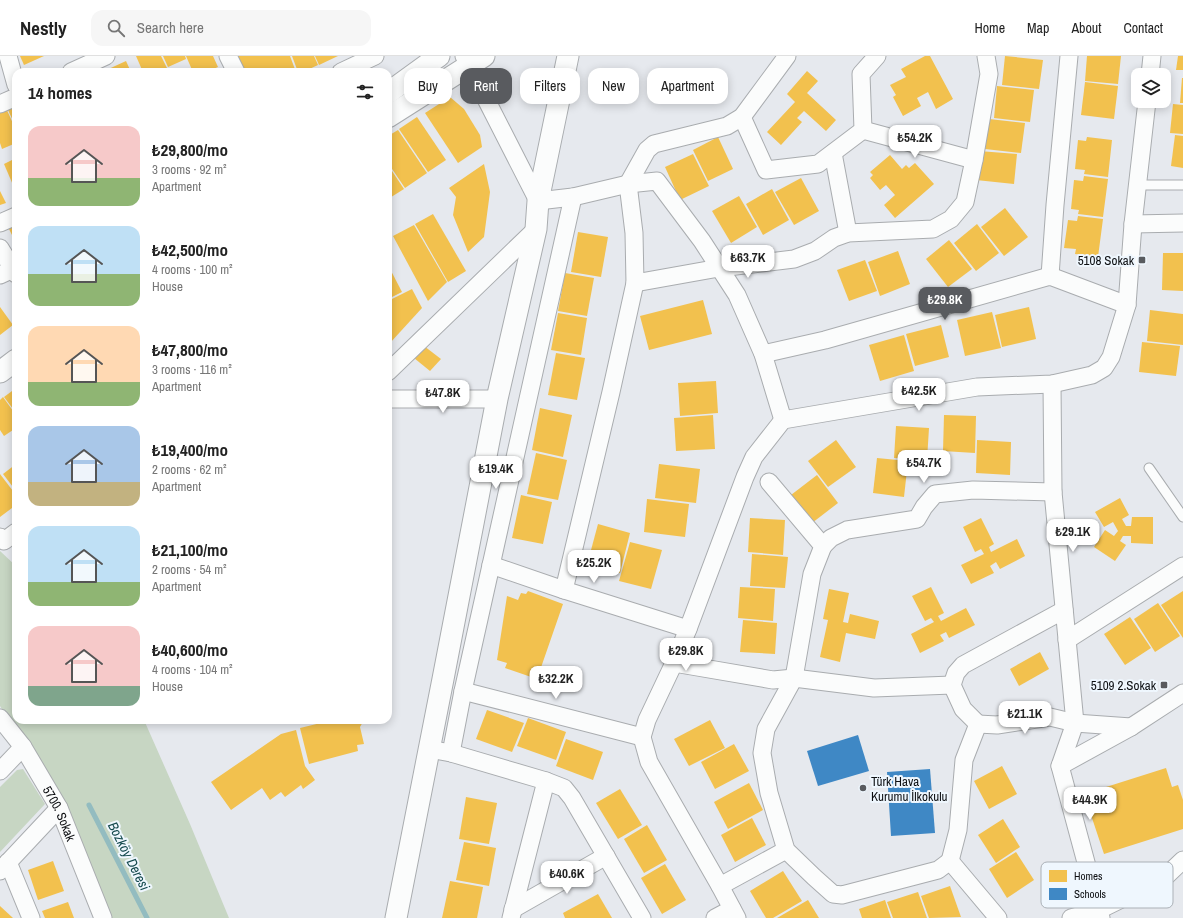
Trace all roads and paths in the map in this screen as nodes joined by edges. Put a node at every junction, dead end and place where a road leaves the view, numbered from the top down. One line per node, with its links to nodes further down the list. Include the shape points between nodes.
1 (8, 56): 17 (street)
2 (106, 56): 13 (street)
3 (228, 56): 14 (street)
4 (375, 56): 15 (street)
5 (439, 56): 18 (street)
6 (568, 56): 31 (street)
7 (787, 56): 23 (street)
8 (877, 56): 24 (street, via 861,74)
9 (986, 56): 26 (street, via 989,74)
10 (1069, 56): 41 (street)
11 (1152, 56): 16 (street)
12 (472, 59): 22 (street); 31 (street)
13 (80, 68)
14 (234, 68)
15 (350, 68)
16 (1151, 68)
17 (12, 70)
18 (392, 90)
19 (12, 99): 20 (street)
20 (0, 104)
21 (1146, 108): 28 (street)
22 (392, 114)
23 (742, 117): 25 (street, via 766,170 818,164); 27 (street, via 726,126 654,144 647,150)
24 (863, 130): 25 (street); 26 (street)
25 (832, 153): 37 (street)
26 (974, 160): 37 (street, via 965,202 951,219 933,229)
27 (628, 184): 30 (street); 39 (street, via 657,181); 42 (street, via 634,233)
28 (1137, 185): 29 (lane); 35 (street)
29 (1183, 185)
30 (573, 197): 31 (street); 59 (street)
31 (538, 201): 36 (street)
32 (12, 218): 33 (street)
33 (0, 223)
34 (1183, 223): 35 (street)
35 (1133, 224): 43 (street)
36 (536, 229): 46 (street); 50 (street)
37 (848, 233): 39 (street, via 794,259)
38 (0, 248): 40 (street)
39 (719, 268): 42 (street); 44 (street, via 737,295)
40 (10, 272)
41 (1050, 276): 43 (street); 44 (street, via 825,340)
42 (635, 283): 61 (street)
43 (1127, 304): 48 (street, via 1111,357 1104,368 1092,376)
44 (763, 354): 51 (street)
45 (12, 363): 47 (street)
46 (392, 368)
47 (0, 372)
48 (1052, 384): 51 (street, via 977,388); 54 (street)
49 (392, 399): 50 (street)
50 (497, 399): 76 (street)
51 (783, 420): 63 (street, via 754,457)
52 (1149, 468): 55 (lane)
53 (769, 482): 58 (street)
54 (1053, 492): 58 (street, via 973,490 935,494 918,519 847,530 831,538); 62 (street)
55 (1183, 517)
56 (12, 535): 57 (street, via 4,541)
57 (0, 538)
58 (823, 546): 66 (street, via 812,574)
59 (491, 565): 61 (street); 68 (street)
60 (1183, 566): 64 (street)
61 (564, 590): 63 (street)
62 (1064, 610): 64 (street); 67 (street, via 963,665 956,673)
63 (688, 629): 65 (street)
64 (1067, 640): 71 (street)
65 (674, 663): 66 (street, via 773,680); 74 (street, via 647,720)
66 (794, 678): 67 (street, via 874,688); 82 (street, via 766,729 762,753 769,793)
67 (952, 685): 72 (street, via 963,709)
68 (463, 691): 74 (street); 77 (street)
69 (1183, 693): 73 (street)
70 (0, 718): 75 (street, 5700. Sokak)
71 (1075, 723): 72 (street, via 1050,717 997,725); 73 (street); 78 (street)
72 (978, 724): 84 (street, via 964,760 958,830)
73 (1131, 727): 78 (street)
74 (642, 737): 89 (street, via 649,762)
75 (23, 747): 79 (street); 81 (street, 5700. Sokak)
76 (430, 750): 77 (street); 96 (street)
77 (451, 753): 80 (street)
78 (1060, 766): 86 (street)
79 (0, 771)
80 (546, 781): 83 (street, via 564,788); 92 (street)
81 (59, 808): 87 (street); 95 (street, 5700. Sokak)
82 (786, 850): 84 (street, via 833,894 842,895 938,870); 89 (street)
83 (606, 856): 92 (street); 97 (street)
84 (950, 860): 99 (street)
85 (1183, 860): 88 (street)
86 (1086, 862)
87 (4, 866): 94 (street)
88 (1173, 869)
89 (720, 886): 91 (street)
90 (1111, 908): 93 (street)
91 (734, 913): 98 (street)
92 (512, 914)
93 (1100, 914): 100 (street)
94 (31, 918)
95 (103, 918)
96 (396, 918)
97 (642, 918)
98 (715, 918)
99 (998, 918)
100 (1071, 918)

